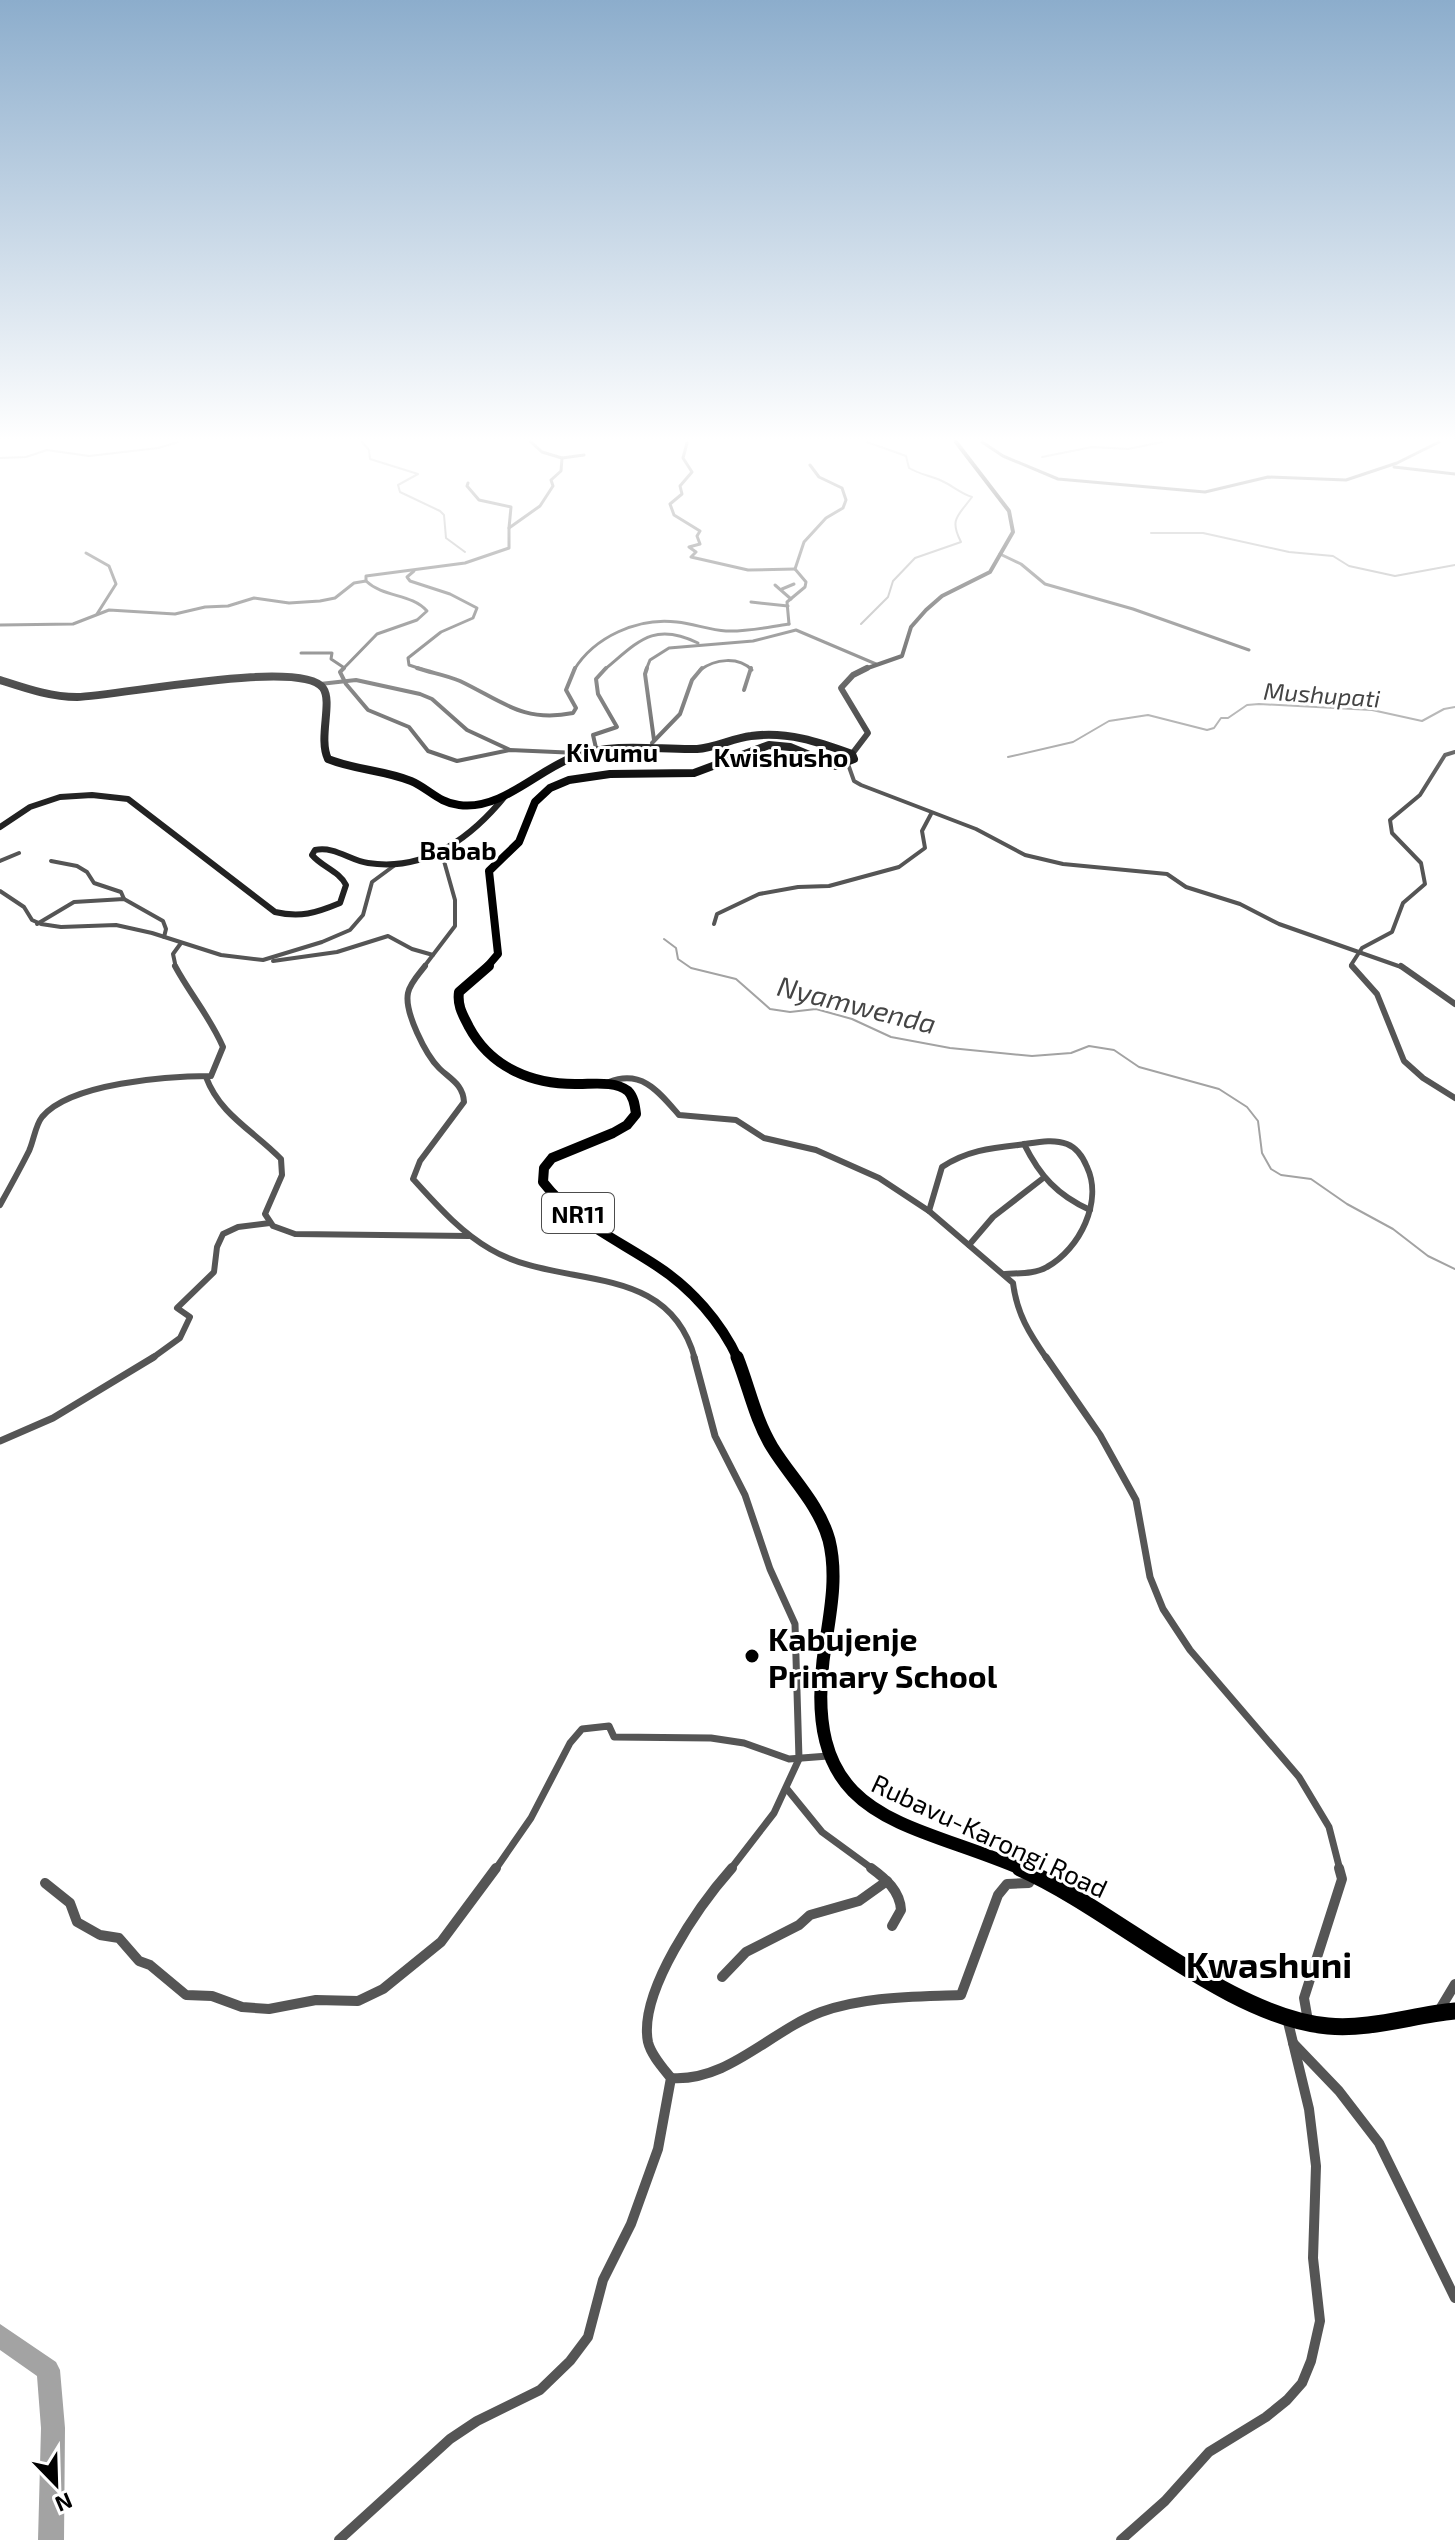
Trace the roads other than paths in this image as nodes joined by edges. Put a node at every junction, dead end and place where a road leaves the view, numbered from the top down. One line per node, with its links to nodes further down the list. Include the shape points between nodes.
1 (99, 561): 16 (street, via 109,566 116,584)
2 (473, 561): 7 (street)
3 (706, 561): 8 (street, via 748,570)
4 (797, 561): 8 (street)
5 (996, 561): 23 (main road, via 985,576 942,596 926,610 911,627 902,656)
6 (1015, 561): 21 (street, via 1045,584)
7 (415, 569): 9 (street, via 364,577); 17 (street, via 407,576 410,581 471,603 477,612 412,654 409,665 454,678 525,714 573,713 576,708 566,690 572,672 601,643 633,625 668,621 735,631)
8 (795, 569): 13 (street, via 806,582)
9 (366, 581): 16 (street, via 320,601 254,598 175,614); 24 (street, via 383,596 419,602 427,611 377,634)
10 (794, 584): 12 (street)
11 (775, 585): 12 (street)
12 (782, 589): 13 (street)
13 (791, 599): 15 (street)
14 (751, 602): 15 (street)
15 (788, 606): 17 (street)
16 (97, 614): 18 (street, via 73,624)
17 (789, 624): 19 (street)
18 (0, 625)
19 (796, 630): 20 (street, via 753,641); 23 (street)
20 (698, 643): 29 (street, via 663,651 646,665); 30 (street, via 672,633 646,635 606,667 596,679 597,692 617,727 593,735)
21 (1249, 650)
22 (301, 653): 24 (street, via 332,653 331,659)
23 (876, 664): 34 (main road, via 857,671 841,688 868,733)
24 (343, 667): 26 (street)
25 (0, 680): 27 (highway, via 42,694 77,697 279,675)
26 (342, 681): 27 (street); 31 (street, via 427,697 464,728); 31 (street, via 368,710 409,727 428,751 441,757 457,761)
27 (320, 684): 35 (highway, via 327,697 322,746 328,759 411,781 452,804 476,805)
28 (744, 690): 29 (street, via 752,669 748,665 726,660 705,666 692,679 683,711)
29 (651, 744): 30 (highway); 34 (highway, via 701,749 777,734 809,739)
30 (596, 748): 33 (highway)
31 (510, 750): 33 (street)
32 (1455, 752): 49 (street, via 1445,755 1420,795 1390,820 1392,833 1421,863 1425,884 1403,903 1392,932)
33 (581, 753): 35 (highway)
34 (850, 759): 36 (street, via 857,784); 54 (highway, via 831,766 793,747 766,745 695,773 574,780 533,804 522,838 489,871 498,954 462,987 458,1003 480,1046 500,1062 553,1083)
35 (506, 795): 39 (main road)
36 (931, 814): 46 (street, via 922,831 925,848 904,865 829,886 759,894 717,914); 49 (street, via 976,829 1025,855 1167,874 1194,890)
37 (0, 827): 42 (main road, via 23,809 51,798 128,799 275,912 292,916 312,915 340,903 348,888 337,873 314,859 318,849 329,848 370,864)
38 (19, 853): 40 (street)
39 (442, 854): 42 (main road); 50 (street, via 456,899 457,923 451,938)
40 (0, 861)
41 (51, 861): 44 (street, via 78,866 94,883 121,892)
42 (398, 863): 51 (street, via 374,877 365,895 365,911 352,928 319,944)
43 (0, 891): 45 (street, via 24,907)
44 (124, 899): 45 (street, via 74,902); 47 (street, via 163,921)
45 (37, 924): 47 (street, via 111,924)
46 (714, 924)
47 (164, 937): 48 (street)
48 (181, 943): 51 (street); 53 (street, via 173,954 174,965 210,1017 223,1047 216,1068)
49 (1359, 951): 52 (street, via 1407,969); 55 (street, via 1351,965 1377,994 1401,1058)
50 (433, 955): 51 (street, via 388,936 321,956); 62 (street, via 410,987 409,1012 431,1058 460,1088 464,1102 454,1122 418,1163 413,1179)
51 (260, 960)
52 (1455, 1004)
53 (206, 1077): 58 (street, via 130,1082 59,1101 40,1119); 61 (street, via 221,1107 281,1159 282,1175 266,1207)
54 (606, 1084): 60 (street, via 638,1078 660,1090 679,1115 731,1119 764,1138 827,1154 879,1178); 66 (highway, Rubavu-Karongi Road / NR11, via 632,1097 633,1120 617,1133 557,1153 546,1163 543,1182 625,1248 667,1272 712,1318 733,1347 770,1444 822,1518 833,1561 821,1714)
55 (1455, 1098)
56 (1024, 1144): 57 (street); 59 (street, via 1062,1143 1081,1154 1095,1195); 60 (street, via 980,1149 948,1162)
57 (1042, 1179): 59 (street, via 1062,1197); 63 (street, via 993,1217)
58 (0, 1205)
59 (1090, 1210): 64 (street, via 1050,1266)
60 (929, 1211): 63 (street)
61 (270, 1223): 62 (street, via 281,1231 310,1235); 65 (street, via 233,1228 220,1236 215,1270 177,1308 190,1317 180,1338 53,1418)
62 (469, 1236): 67 (street, via 527,1263 625,1284 660,1302 682,1326 715,1436 745,1495 795,1624)
63 (969, 1245): 64 (street)
64 (1005, 1274): 78 (street, via 1013,1283 1023,1324 1100,1435 1136,1500 1150,1577 1163,1609 1190,1650 1299,1777 1329,1827 1342,1879 1304,1998)
65 (0, 1441)
66 (828, 1756): 67 (street); 69 (highway, Rubavu-Karongi Road / NR11, via 867,1806)
67 (799, 1759): 68 (street); 71 (street, via 732,1741 631,1739 614,1737 609,1726 582,1729 507,1856 441,1942 383,1989 358,2001 316,2000 269,2009 186,1995 139,1961 119,1938 77,1922 70,1903)
68 (787, 1789): 70 (street, via 821,1831); 80 (street, via 752,1845 702,1902 663,1972 648,2021 648,2043)
69 (1033, 1874): 77 (highway, Rubavu-Karongi Road / NR11, via 1220,1986); 80 (street, via 1029,1883 1001,1889 961,1995 871,1999 837,2007 772,2036 709,2075)
70 (887, 1881): 72 (street, via 901,1904); 73 (street, via 859,1901 810,1915 746,1952)
71 (45, 1883)
72 (892, 1926)
73 (722, 1977)
74 (1455, 1984): 76 (street)
75 (1455, 2011): 76 (highway, Rubavu-Karongi Road / NR11)
76 (1438, 2012): 78 (highway, Rubavu-Karongi Road / NR11, via 1364,2026)
77 (1286, 2016): 78 (highway, Rubavu-Karongi Road / NR11); 79 (street)
78 (1308, 2022)
79 (1292, 2043): 81 (street, via 1379,2143); 83 (street, via 1309,2109 1316,2166 1313,2258 1320,2321 1311,2361 1287,2400 1209,2452)
80 (671, 2078): 82 (street, via 658,2149 631,2224 603,2280 588,2337 540,2390 450,2439)
81 (1455, 2298)
82 (339, 2540)
83 (1121, 2540)

